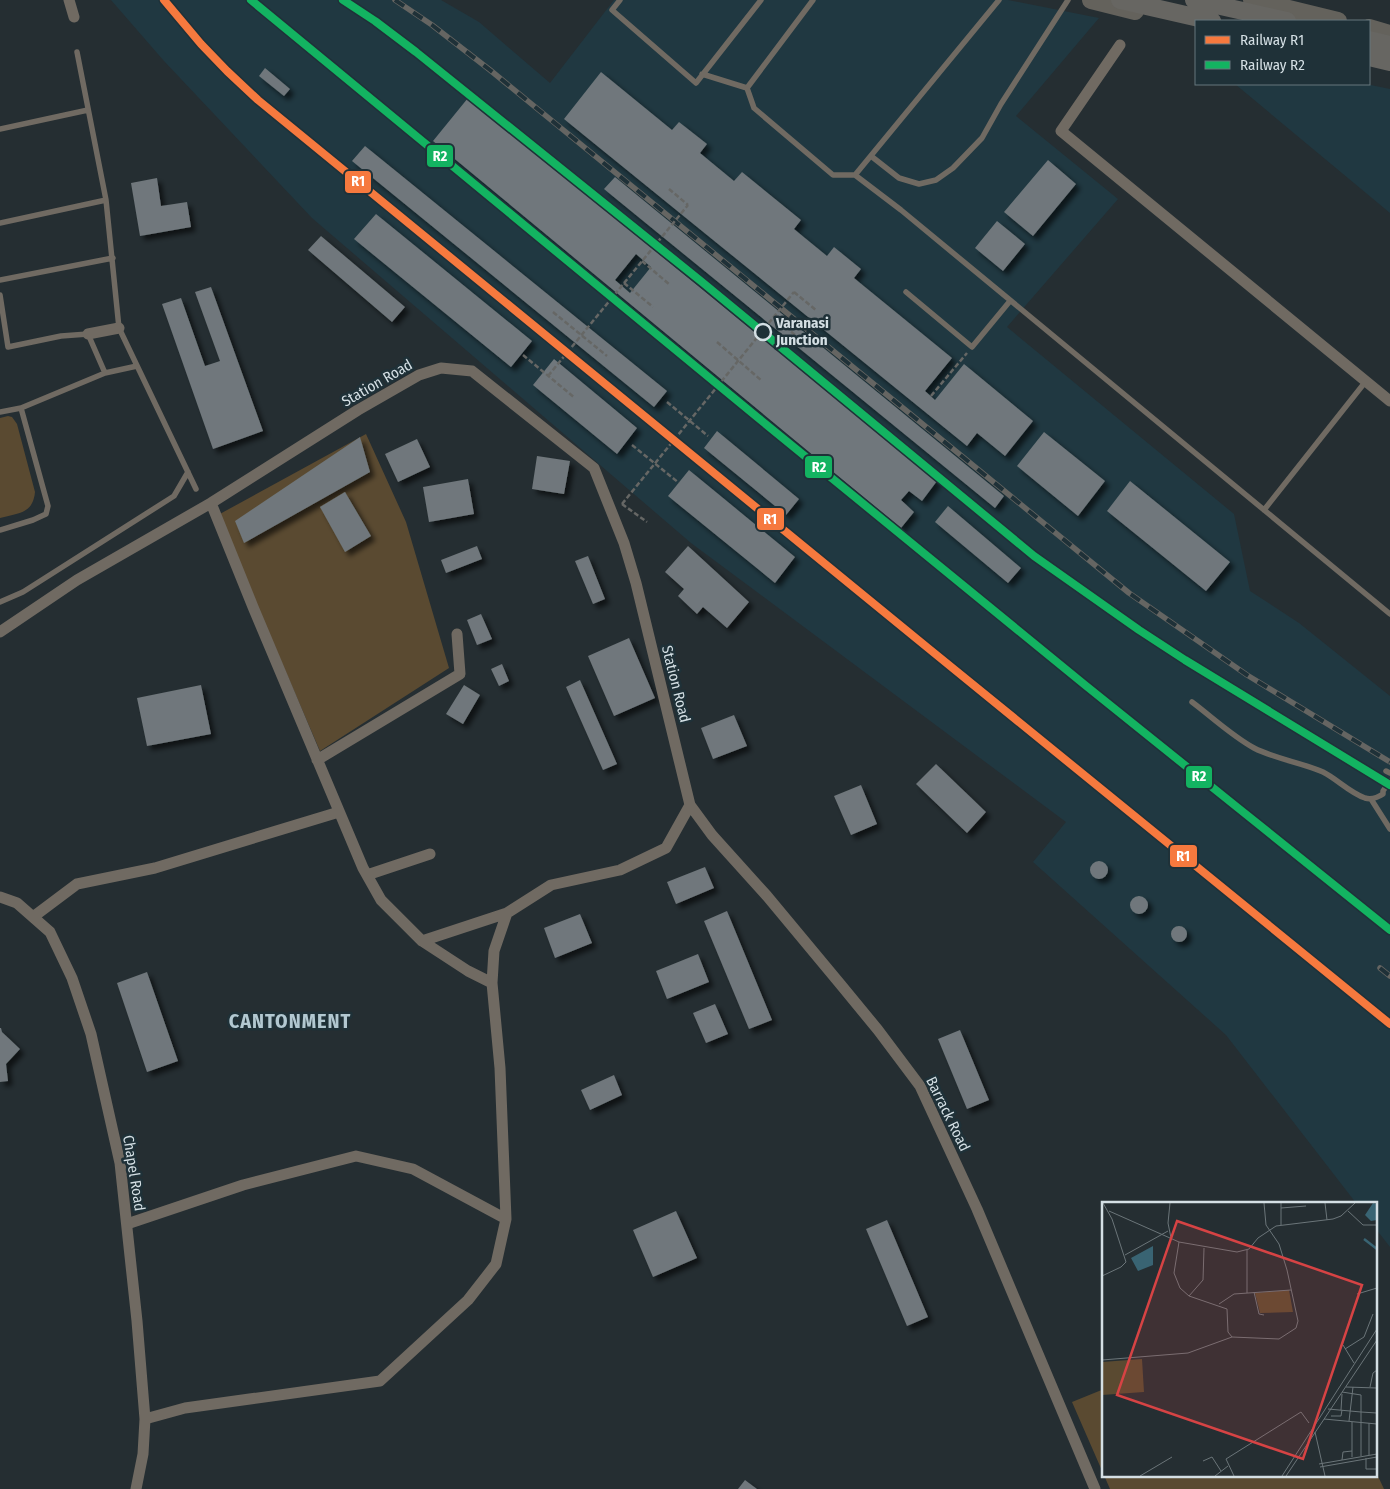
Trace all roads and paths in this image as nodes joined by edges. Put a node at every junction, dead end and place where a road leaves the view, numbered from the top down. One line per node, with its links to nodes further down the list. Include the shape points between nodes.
1 (69, 0): 12 (street)
2 (620, 0): 26 (lane, via 612,10 696,83)
3 (761, 0): 26 (lane)
4 (813, 0): 27 (lane)
5 (1000, 0): 30 (lane)
6 (1068, 0): 30 (lane, via 982,138 953,168 936,180 919,184 899,178)
7 (1091, 0): 15 (main road)
8 (1120, 0): 13 (highway)
9 (1194, 0): 11 (highway)
10 (1252, 0): 11 (main road)
11 (1284, 10): 14 (main road)
12 (74, 17)
13 (1208, 20)
14 (1333, 20)
15 (1195, 26)
16 (1370, 28): 17 (main road)
17 (1390, 34)
18 (1370, 40): 20 (highway)
19 (1120, 45): 60 (street, via 1060,131)
20 (1390, 45)
21 (77, 52): 28 (lane)
22 (1370, 57): 23 (highway)
23 (1390, 62)
24 (1370, 64): 25 (main road)
25 (1390, 69)
26 (702, 74): 27 (lane)
27 (747, 88): 31 (lane, via 754,108 833,174)
28 (88, 110): 29 (lane); 33 (lane)
29 (0, 129)
30 (871, 156): 31 (lane)
31 (855, 175): 42 (lane)
32 (669, 189): 36 (path, bridge, via 688,205)
33 (106, 200): 34 (lane); 35 (lane)
34 (0, 223)
35 (113, 258): 37 (lane); 47 (lane)
36 (642, 261): 38 (path, bridge); 39 (path)
37 (0, 280)
38 (624, 284): 43 (path); 49 (path, bridge)
39 (670, 285)
40 (906, 292): 52 (lane)
41 (0, 295): 48 (lane, via 8,347)
42 (1010, 300): 52 (lane); 75 (lane)
43 (653, 307)
44 (817, 311): 46 (path, bridge, via 794,292)
45 (553, 312): 49 (path)
46 (774, 317): 50 (path); 55 (path, bridge)
47 (119, 328): 48 (street); 56 (lane)
48 (88, 334): 57 (lane)
49 (582, 335): 54 (path); 58 (path, bridge)
50 (795, 335)
51 (717, 342): 55 (path)
52 (972, 346): 61 (path)
53 (523, 355): 58 (path)
54 (606, 356)
55 (738, 360): 59 (path); 67 (path, bridge)
56 (137, 366): 57 (lane); 71 (lane)
57 (105, 373): 65 (lane)
58 (548, 376): 62 (path)
59 (762, 381)
60 (1366, 381): 63 (street); 75 (lane)
61 (930, 396)
62 (575, 398)
63 (1390, 401)
64 (667, 402): 67 (path)
65 (21, 408): 66 (lane); 77 (lane, via 48,506 46,514)
66 (0, 412)
67 (689, 421): 68 (path); 70 (path, bridge)
68 (708, 436)
69 (632, 445): 70 (path)
70 (655, 463): 72 (path); 76 (path, bridge, via 622,504)
71 (188, 472): 73 (lane); 78 (lane, via 174,496 23,592)
72 (679, 483)
73 (196, 489)
74 (211, 503): 80 (street, Station Road, via 77,580); 83 (street); 86 (street, Station Road, via 419,375 441,368 472,371 594,468 624,543 636,584)
75 (1264, 510): 79 (lane)
76 (647, 522)
77 (0, 530)
78 (0, 602)
79 (1390, 614)
80 (0, 632)
81 (457, 634): 83 (street, via 460,674)
82 (1192, 702): 85 (lane, via 1254,748 1324,773 1363,798)
83 (317, 760): 87 (street)
84 (1390, 781): 85 (lane, via 1383,794)
85 (1371, 799): 88 (lane)
86 (690, 805): 92 (street, via 666,848 620,870 551,885); 100 (street, Barrack Road, via 920,1086 977,1209)
87 (339, 812): 90 (street); 93 (street, via 155,868 77,884)
88 (1390, 829)
89 (430, 854): 90 (street)
90 (367, 875): 94 (street, via 381,900)
91 (0, 897): 93 (street, Chapel Road, via 17,903)
92 (508, 913): 94 (street); 95 (street, via 494,950)
93 (33, 917): 97 (street, Chapel Road, via 50,932 72,978 91,1034 120,1163)
94 (422, 941): 95 (street)
95 (492, 983): 96 (street, via 500,1068)
96 (506, 1219): 97 (street, via 413,1169 356,1156 243,1186); 98 (street, via 496,1264 468,1300 380,1381 185,1408)
97 (127, 1224): 98 (street, Chapel Road)
98 (145, 1419): 99 (street, Chapel Road)
99 (136, 1489)
100 (1095, 1489)

